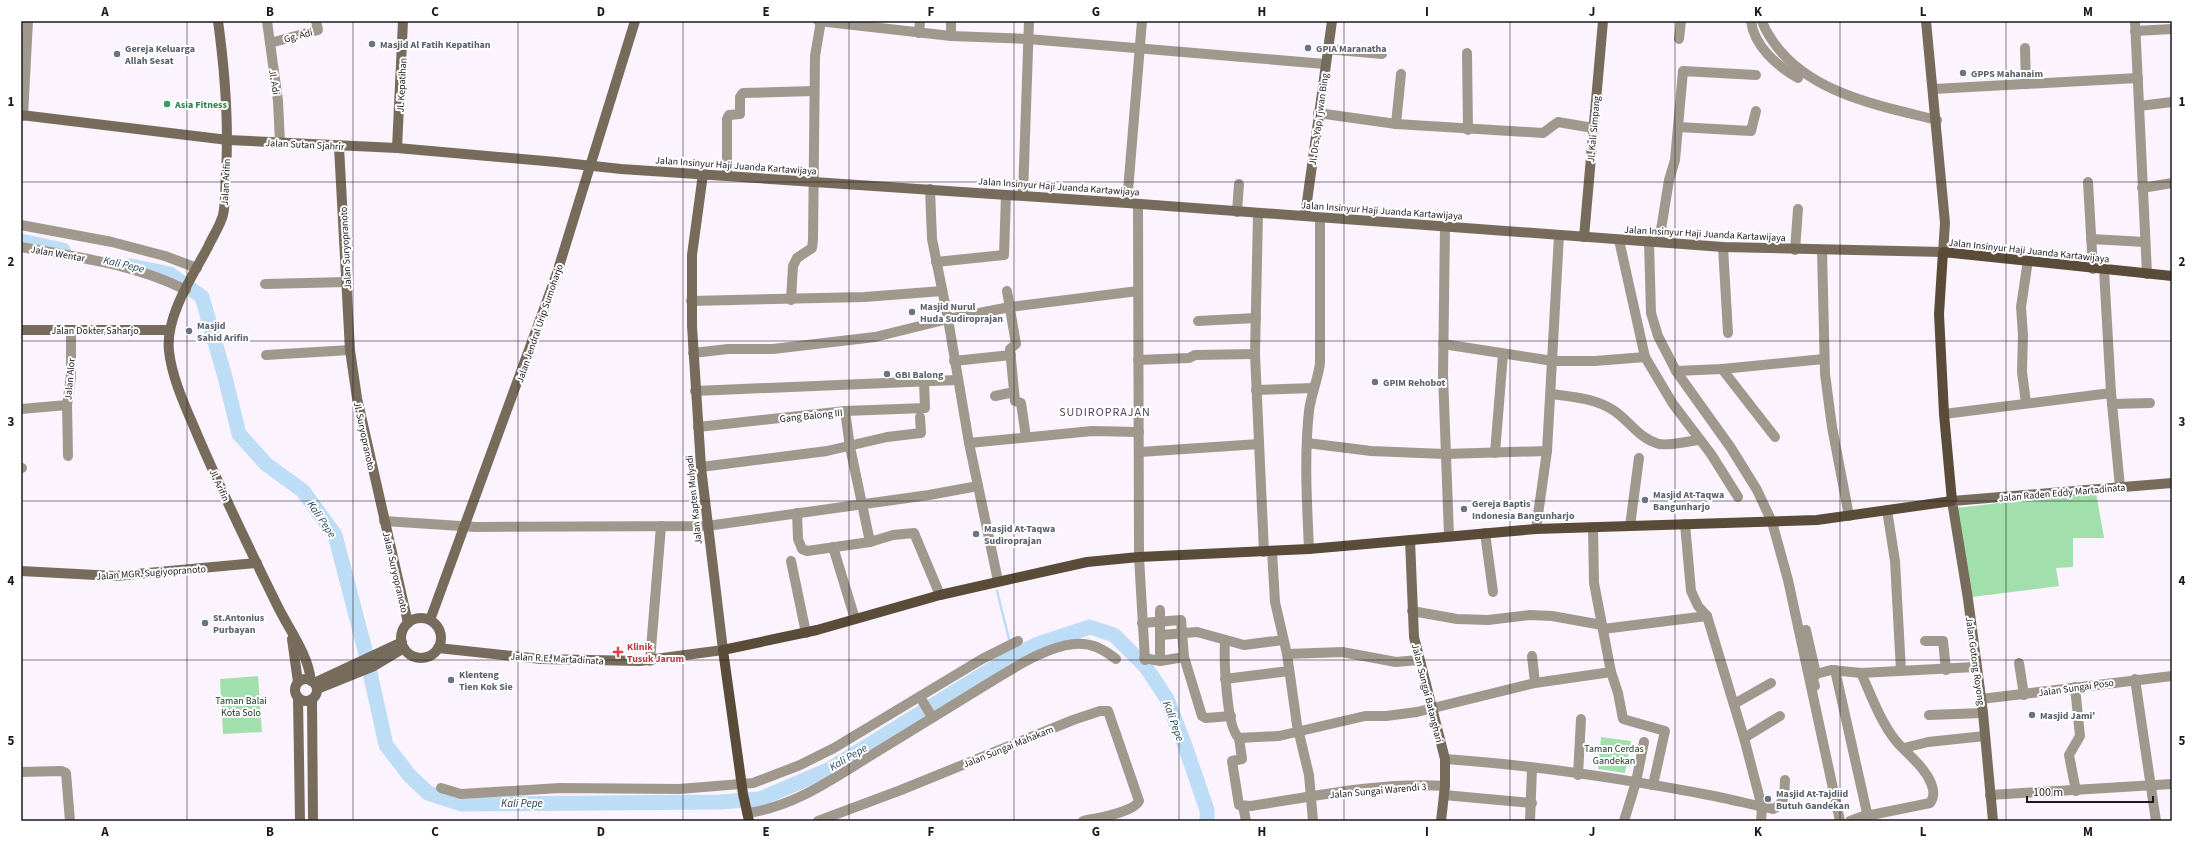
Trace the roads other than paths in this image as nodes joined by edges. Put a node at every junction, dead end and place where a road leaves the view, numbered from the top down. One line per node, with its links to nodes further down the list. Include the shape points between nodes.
1 (28, 21): 42 (street)
2 (218, 21): 48 (main road, Jalan Arifin, via 226,92)
3 (267, 21): 25 (street, Jl. Adi)
4 (316, 21): 25 (street, Gg. Adi, via 318,30)
5 (404, 21): 51 (main road, Jl. Kepatihan)
6 (635, 21): 52 (main road, Jalan Jendral Urip Sumoharjo)
7 (920, 21): 21 (street)
8 (951, 21): 22 (street)
9 (1022, 21): 23 (street)
10 (1029, 21): 23 (street)
11 (1142, 21): 26 (street)
12 (1332, 21): 28 (main road, Jl. Drs. Yap Tjwan Bing)
13 (1603, 21): 46 (main road, Jl. Kali Simpang)
14 (1681, 21): 24 (street)
15 (1751, 21): 19 (street)
16 (1926, 21): 36 (main road)
17 (820, 22): 21 (street); 37 (street, via 815,56)
18 (2135, 26): 20 (street); 34 (street)
19 (1760, 29): 43 (street, via 1785,56 1796,73 1878,106)
20 (2172, 29)
21 (919, 33): 22 (street)
22 (951, 36): 23 (street)
23 (1026, 39): 26 (street); 62 (street)
24 (1680, 39)
25 (270, 43): 49 (street, Jl. Adi, via 278,101)
26 (1140, 48): 31 (street); 63 (street)
27 (2025, 48): 35 (street)
28 (1328, 50): 30 (street); 31 (main road, Jl. Drs. Yap Tjwan Bing)
29 (1467, 53): 47 (street)
30 (1382, 54)
31 (1325, 64): 41 (main road, Jl. Drs. Yap Tjwan Bing)
32 (1401, 74): 44 (street)
33 (1756, 75): 45 (street, via 1683,71)
34 (2138, 78): 35 (street); 39 (street)
35 (2026, 84): 36 (street)
36 (1934, 89): 43 (main road)
37 (814, 91): 54 (street, via 743,93 740,98 740,114 729,115 727,118); 55 (street)
38 (2172, 102): 39 (street)
39 (2139, 106): 59 (street)
40 (1756, 111): 45 (street, via 1751,131)
41 (1318, 113): 44 (street); 68 (main road, Jl. Drs. Yap Tjwan Bing)
42 (22, 115): 48 (main road, Jalan Sutan Sjahrir)
43 (1937, 121): 82 (main road, via 1945,223)
44 (1396, 124): 47 (street)
45 (1678, 127): 75 (street, via 1675,160)
46 (1592, 128): 47 (street, via 1558,122 1543,133); 73 (main road, Jl. Kali Simpang)
47 (1468, 130)
48 (228, 140): 49 (main road, Jalan Sutan Sjahrir); 85 (main road, Jalan Arifin, via 223,216)
49 (280, 143): 50 (main road, Jalan Sutan Sjahrir)
50 (339, 146): 51 (main road, Jalan Sutan Sjahrir); 90 (main road, Jalan Suryopranoto)
51 (397, 148): 52 (main road, Jalan Sutan Sjahrir)
52 (590, 167): 53 (main road, Jalan Insinyur Haji Juanda Kartawijaya); 165 (main road, Jalan Jendral Urip Sumoharjo, via 556,276)
53 (703, 174): 54 (main road, Jalan Insinyur Haji Juanda Kartawijaya); 97 (main road, Jalan Kapten Mulyadi, via 692,255)
54 (727, 176): 55 (main road, Jalan Insinyur Haji Juanda Kartawijaya)
55 (813, 181): 60 (main road, Jalan Insinyur Haji Juanda Kartawijaya); 96 (street, via 812,248 797,258 793,266)
56 (2088, 182): 76 (street)
57 (2172, 183): 59 (street)
58 (1239, 184): 66 (street)
59 (2142, 188): 81 (street)
60 (930, 189): 61 (main road, Jalan Insinyur Haji Juanda Kartawijaya); 84 (street, via 932,239)
61 (1006, 195): 62 (main road, Jalan Insinyur Haji Juanda Kartawijaya); 84 (street, via 1004,255)
62 (1022, 196): 63 (main road, Jalan Insinyur Haji Juanda Kartawijaya)
63 (1128, 203): 64 (main road, Jalan Insinyur Haji Juanda Kartawijaya)
64 (1138, 204): 66 (main road, Jalan Insinyur Haji Juanda Kartawijaya); 94 (street)
65 (1798, 209): 79 (street)
66 (1237, 212): 67 (main road, Jalan Insinyur Haji Juanda Kartawijaya)
67 (1258, 214): 68 (main road, Jalan Insinyur Haji Juanda Kartawijaya); 99 (street)
68 (1305, 216): 69 (main road, Jalan Insinyur Haji Juanda Kartawijaya)
69 (1320, 218): 71 (main road, Jalan Insinyur Haji Juanda Kartawijaya); 122 (street, via 1320,363 1318,380)
70 (21, 226): 85 (street, via 112,242 166,256)
71 (1445, 227): 72 (main road, Jalan Insinyur Haji Juanda Kartawijaya); 106 (street)
72 (1559, 235): 73 (main road, Jalan Insinyur Haji Juanda Kartawijaya); 117 (street)
73 (1584, 237): 74 (main road, Jalan Insinyur Haji Juanda Kartawijaya)
74 (1619, 240): 75 (main road, Jalan Insinyur Haji Juanda Kartawijaya); 113 (street)
75 (1654, 242): 78 (main road, Jalan Insinyur Haji Juanda Kartawijaya); 119 (street, via 1651,313 1658,336)
76 (2091, 246): 81 (street); 86 (street)
77 (21, 247): 92 (street, Jalan Wentar, via 97,260 160,278)
78 (1723, 247): 79 (main road, Jalan Insinyur Haji Juanda Kartawijaya); 105 (street)
79 (1795, 250): 80 (main road, Jalan Insinyur Haji Juanda Kartawijaya)
80 (1822, 250): 82 (main road, Jalan Insinyur Haji Juanda Kartawijaya); 114 (street)
81 (2146, 251): 88 (street)
82 (1943, 252): 83 (main road, Jalan Insinyur Haji Juanda Kartawijaya); 135 (main road, via 1939,314)
83 (2028, 260): 86 (main road, Jalan Insinyur Haji Juanda Kartawijaya); 129 (street, via 2021,307 2024,335 2022,372)
84 (936, 262): 93 (street)
85 (196, 268): 92 (main road, Jalan Arifin)
86 (2093, 269): 87 (main road, Jalan Insinyur Haji Juanda Kartawijaya)
87 (2104, 270): 88 (main road, Jalan Insinyur Haji Juanda Kartawijaya); 126 (street)
88 (2147, 274): 89 (main road, Jalan Insinyur Haji Juanda Kartawijaya)
89 (2172, 276)
90 (346, 282): 91 (street); 107 (main road, Jalan Suryopranoto)
91 (265, 284)
92 (186, 289): 104 (main road, Jalan Arifin)
93 (942, 291): 96 (street, via 865,298); 100 (street)
94 (1138, 291): 98 (street); 115 (street)
95 (1007, 292): 98 (street)
96 (791, 300): 97 (street)
97 (691, 301): 108 (main road, Jalan Kapten Mulyadi)
98 (1010, 307): 100 (street); 112 (street, via 1016,344 1011,348)
99 (1256, 318): 101 (street); 109 (street)
100 (948, 319): 108 (street, via 875,337 773,349 728,349); 116 (street)
101 (1198, 320)
102 (21, 330): 103 (main road, Jalan Dokter Saharjo)
103 (71, 330): 104 (main road, Jalan Dokter Saharjo); 132 (street, Jalan Alor, via 71,376)
104 (169, 330): 180 (main road, Jl. Arifin, via 171,360 192,421)
105 (1728, 333)
106 (1442, 344): 110 (street); 149 (street)
107 (350, 350): 111 (street); 162 (main road, Jl. Suryopranoto, via 357,398)
108 (693, 353): 124 (main road, Jalan Kapten Mulyadi)
109 (1255, 354): 115 (street); 123 (street)
110 (1503, 354): 117 (street); 148 (street)
111 (266, 355)
112 (1011, 355): 116 (street); 125 (street)
113 (1645, 357): 117 (street); 141 (street, via 1673,404)
114 (1824, 359): 118 (street); 161 (street, via 1832,426)
115 (1138, 360): 138 (street)
116 (954, 361): 120 (street)
117 (1553, 361): 127 (street)
118 (1722, 369): 119 (street); 140 (street)
119 (1676, 372): 163 (street, via 1757,490)
120 (957, 380): 121 (street); 142 (street)
121 (924, 381): 124 (street); 134 (street, Gang Balong III, via 925,408)
122 (1313, 388): 123 (street); 143 (street)
123 (1256, 390): 144 (street)
124 (695, 391): 137 (main road, Jalan Kapten Mulyadi)
125 (1014, 392): 128 (street); 139 (street, via 1015,402 1021,404)
126 (2111, 393): 129 (street); 131 (street)
127 (1551, 394): 141 (street, via 1583,398 1604,405 1650,441 1661,444); 146 (street)
128 (995, 396)
129 (2026, 403): 135 (street)
130 (2150, 403): 131 (street)
131 (2112, 404): 155 (street)
132 (67, 405): 133 (street, Jalan Alor); 150 (street)
133 (21, 409)
134 (845, 411): 137 (street, Gang Balong III); 145 (street)
135 (1944, 414): 157 (main road)
136 (920, 417): 145 (street, via 921,432 887,437)
137 (698, 427): 152 (main road, Jalan Kapten Mulyadi)
138 (1139, 432): 139 (street, via 1092,431); 147 (street)
139 (1026, 437): 142 (street)
140 (1775, 437)
141 (1699, 440): 156 (street)
142 (969, 443): 154 (street)
143 (1307, 443): 149 (street, via 1371,451); 176 (street)
144 (1259, 444): 147 (street); 177 (street)
145 (850, 447): 152 (street); 158 (street)
146 (1548, 451): 148 (street); 170 (street)
147 (1140, 452): 178 (street)
148 (1495, 453): 149 (street)
149 (1444, 454): 172 (street)
150 (68, 456)
151 (1639, 458): 168 (street)
152 (701, 467): 167 (main road, Jalan Kapten Mulyadi)
153 (2172, 483): 155 (main road, Jalan Raden Eddy Martadinata)
154 (978, 486): 158 (street); 182 (street)
155 (2120, 487): 157 (main road, Jalan Raden Eddy Martadinata)
156 (1738, 497)
157 (1952, 501): 159 (main road); 214 (main road, Jalan Gotong Royong, via 1968,599)
158 (863, 503): 160 (street); 174 (street)
159 (1887, 510): 161 (main road); 218 (street, via 1895,561)
160 (796, 513): 167 (street); 175 (street, via 798,539 802,548 810,551)
161 (1849, 516): 163 (main road)
162 (384, 521): 165 (street); 192 (main road, Jalan Suryopranoto)
163 (1772, 522): 164 (main road); 280 (street, via 1788,580)
164 (1685, 524): 168 (main road); 187 (street, via 1691,591 1698,606)
165 (465, 526): 166 (street); 189 (main road, Jalan Jendral Urip Sumoharjo)
166 (661, 526): 167 (street); 211 (street)
167 (707, 526): 205 (main road, Jalan Kapten Mulyadi)
168 (1630, 526): 169 (main road)
169 (1593, 527): 170 (main road); 193 (street, via 1594,583)
170 (1536, 529): 171 (main road)
171 (1486, 533): 172 (main road); 183 (street)
172 (1448, 536): 173 (main road)
173 (1410, 540): 176 (main road); 186 (main road, Jalan Sungai Batanghari)
174 (870, 542): 175 (street); 184 (street, via 893,535 914,533)
175 (833, 547): 188 (street)
176 (1309, 549): 177 (main road)
177 (1268, 552): 178 (main road); 200 (street, via 1275,602)
178 (1139, 557): 182 (main road, via 1087,562); 191 (street)
179 (791, 561): 196 (street)
180 (257, 563): 181 (main road, Jalan MGR. Sugiyopranoto, via 114,576); 195 (main road, Jl. Arifin)
181 (21, 572)
182 (998, 581): 184 (main road)
183 (1493, 592)
184 (940, 595): 188 (main road)
185 (1160, 610): 190 (street)
186 (1412, 612): 193 (street, via 1457,619 1488,620 1530,615 1552,616); 210 (main road, Jalan Sungai Batanghari)
187 (1707, 616): 193 (street); 235 (street)
188 (855, 619): 196 (main road)
189 (430, 620): 192 (main road, via 418,619); 204 (main road, via 441,635)
190 (1162, 621): 191 (street); 197 (street, via 1182,620); 198 (street)
191 (1142, 622): 212 (street, via 1144,659)
192 (408, 623): 203 (main road, via 403,632)
193 (1603, 627): 219 (street)
194 (1806, 630): 221 (street)
195 (291, 633): 225 (main road); 228 (main road, via 306,660)
196 (806, 633): 205 (main road)
197 (1184, 633): 198 (street); 199 (street, via 1198,632); 208 (street)
198 (1162, 634): 212 (street)
199 (1225, 640): 200 (street, via 1253,645); 223 (street)
200 (1284, 640): 206 (street)
201 (1018, 641): 232 (street)
202 (1925, 641): 216 (street, via 1943,641)
203 (403, 645): 204 (main road, via 413,656 418,657 430,656); 228 (main road, via 372,662)
204 (438, 648): 211 (main road, Jalan R.E. Martadinata, via 541,659)
205 (723, 650): 211 (main road, Jalan R.E. Martadinata); 259 (main road, Jalan Kapten Mulyadi)
206 (1287, 654): 210 (street, via 1342,652 1396,662); 217 (street)
207 (1532, 656): 226 (street)
208 (1184, 657): 212 (street); 240 (street, via 1203,718)
209 (1116, 658): 239 (street, via 1089,644 1064,646 1021,665)
210 (1418, 660): 236 (main road, Jalan Sungai Batanghari)
211 (650, 661)
212 (1160, 661)
213 (2019, 663): 230 (street)
214 (1975, 667): 216 (street); 234 (main road, Jalan Gotong Royong)
215 (1835, 670): 220 (street); 221 (street); 267 (street)
216 (1946, 670): 218 (street)
217 (1289, 671): 223 (street); 243 (street)
218 (1901, 671): 220 (street)
219 (1611, 672): 226 (street); 256 (street, via 1624,720 1665,732)
220 (1861, 673): 248 (street, via 1884,723)
221 (1816, 674): 281 (street, via 1813,679)
222 (2172, 676): 224 (street, Jalan Sungai Poso)
223 (1225, 679): 240 (street)
224 (2135, 679): 229 (street, Jalan Sungai Poso); 257 (street)
225 (298, 682): 228 (main road, via 304,679); 231 (main road, via 295,688)
226 (1535, 683): 236 (street)
227 (1771, 683): 235 (street)
228 (314, 684): 233 (main road)
229 (2075, 687): 230 (street, Jalan Sungai Poso); 261 (street, via 2080,736 2069,755)
230 (2024, 695): 234 (street, Jalan Sungai Poso)
231 (298, 697): 233 (main road); 270 (main road)
232 (920, 698): 239 (street); 259 (street, via 812,760)
233 (312, 699): 271 (main road)
234 (1981, 699): 237 (main road, Jalan Gotong Royong)
235 (1734, 704): 246 (street)
236 (1432, 708): 243 (street, via 1396,715 1365,716); 249 (main road, Jalan Sungai Batanghari)
237 (1983, 713): 238 (street); 244 (main road, Jalan Gotong Royong)
238 (1930, 715)
239 (931, 716): 268 (street, via 819,787 773,808)
240 (1231, 716): 245 (street, via 1236,736)
241 (1780, 716): 246 (street)
242 (1581, 719): 252 (street)
243 (1298, 731): 245 (street, via 1279,736); 263 (street)
244 (1986, 736): 248 (street, via 1928,742); 262 (main road, Jalan Gotong Royong)
245 (1239, 738): 265 (street, via 1242,759 1232,762 1238,804)
246 (1744, 738): 266 (street)
247 (1644, 742): 254 (street)
248 (1904, 748): 267 (street, via 1930,781 1934,791 1933,798 1930,803)
249 (1445, 759): 250 (street); 260 (main road, Jalan Sungai Batanghari)
250 (1532, 768): 252 (street); 264 (street)
251 (21, 772): 269 (street, via 66,773)
252 (1578, 774): 254 (street)
253 (1785, 780): 266 (street, via 1781,806 1773,809)
254 (1636, 782): 256 (street); 278 (street)
255 (2172, 784): 257 (street)
256 (1653, 785): 266 (street)
257 (2152, 786): 261 (street); 284 (street)
258 (441, 788): 259 (street, via 461,794 520,789)
259 (743, 789): 268 (main road, Jalan Kapten Mulyadi)
260 (1444, 791): 263 (street, Jalan Sungai Warendi 3, via 1378,788); 264 (street, Jalan Sungai Warendi 3); 276 (main road, Jalan Sungai Batanghari)
261 (2076, 791): 262 (street)
262 (1990, 795): 283 (main road, Jalan Gotong Royong)
263 (1312, 796): 265 (street, Jalan Sungai Warendi 3); 275 (street)
264 (1532, 803): 277 (street)
265 (1243, 806): 274 (street)
266 (1762, 807): 279 (street)
267 (1869, 814): 282 (street)
268 (748, 815)
269 (70, 821)
270 (300, 821)
271 (314, 821)
272 (818, 821): 273 (street, Jalan Sungai Mahakam, via 1100,711 1108,711 1137,791 1138,804 1129,810)
273 (1083, 821)
274 (1246, 821)
275 (1313, 821)
276 (1441, 821)
277 (1530, 821)
278 (1624, 821)
279 (1761, 821)
280 (1840, 821)
281 (1846, 821)
282 (1850, 821)
283 (1993, 821)
284 (2156, 821)

